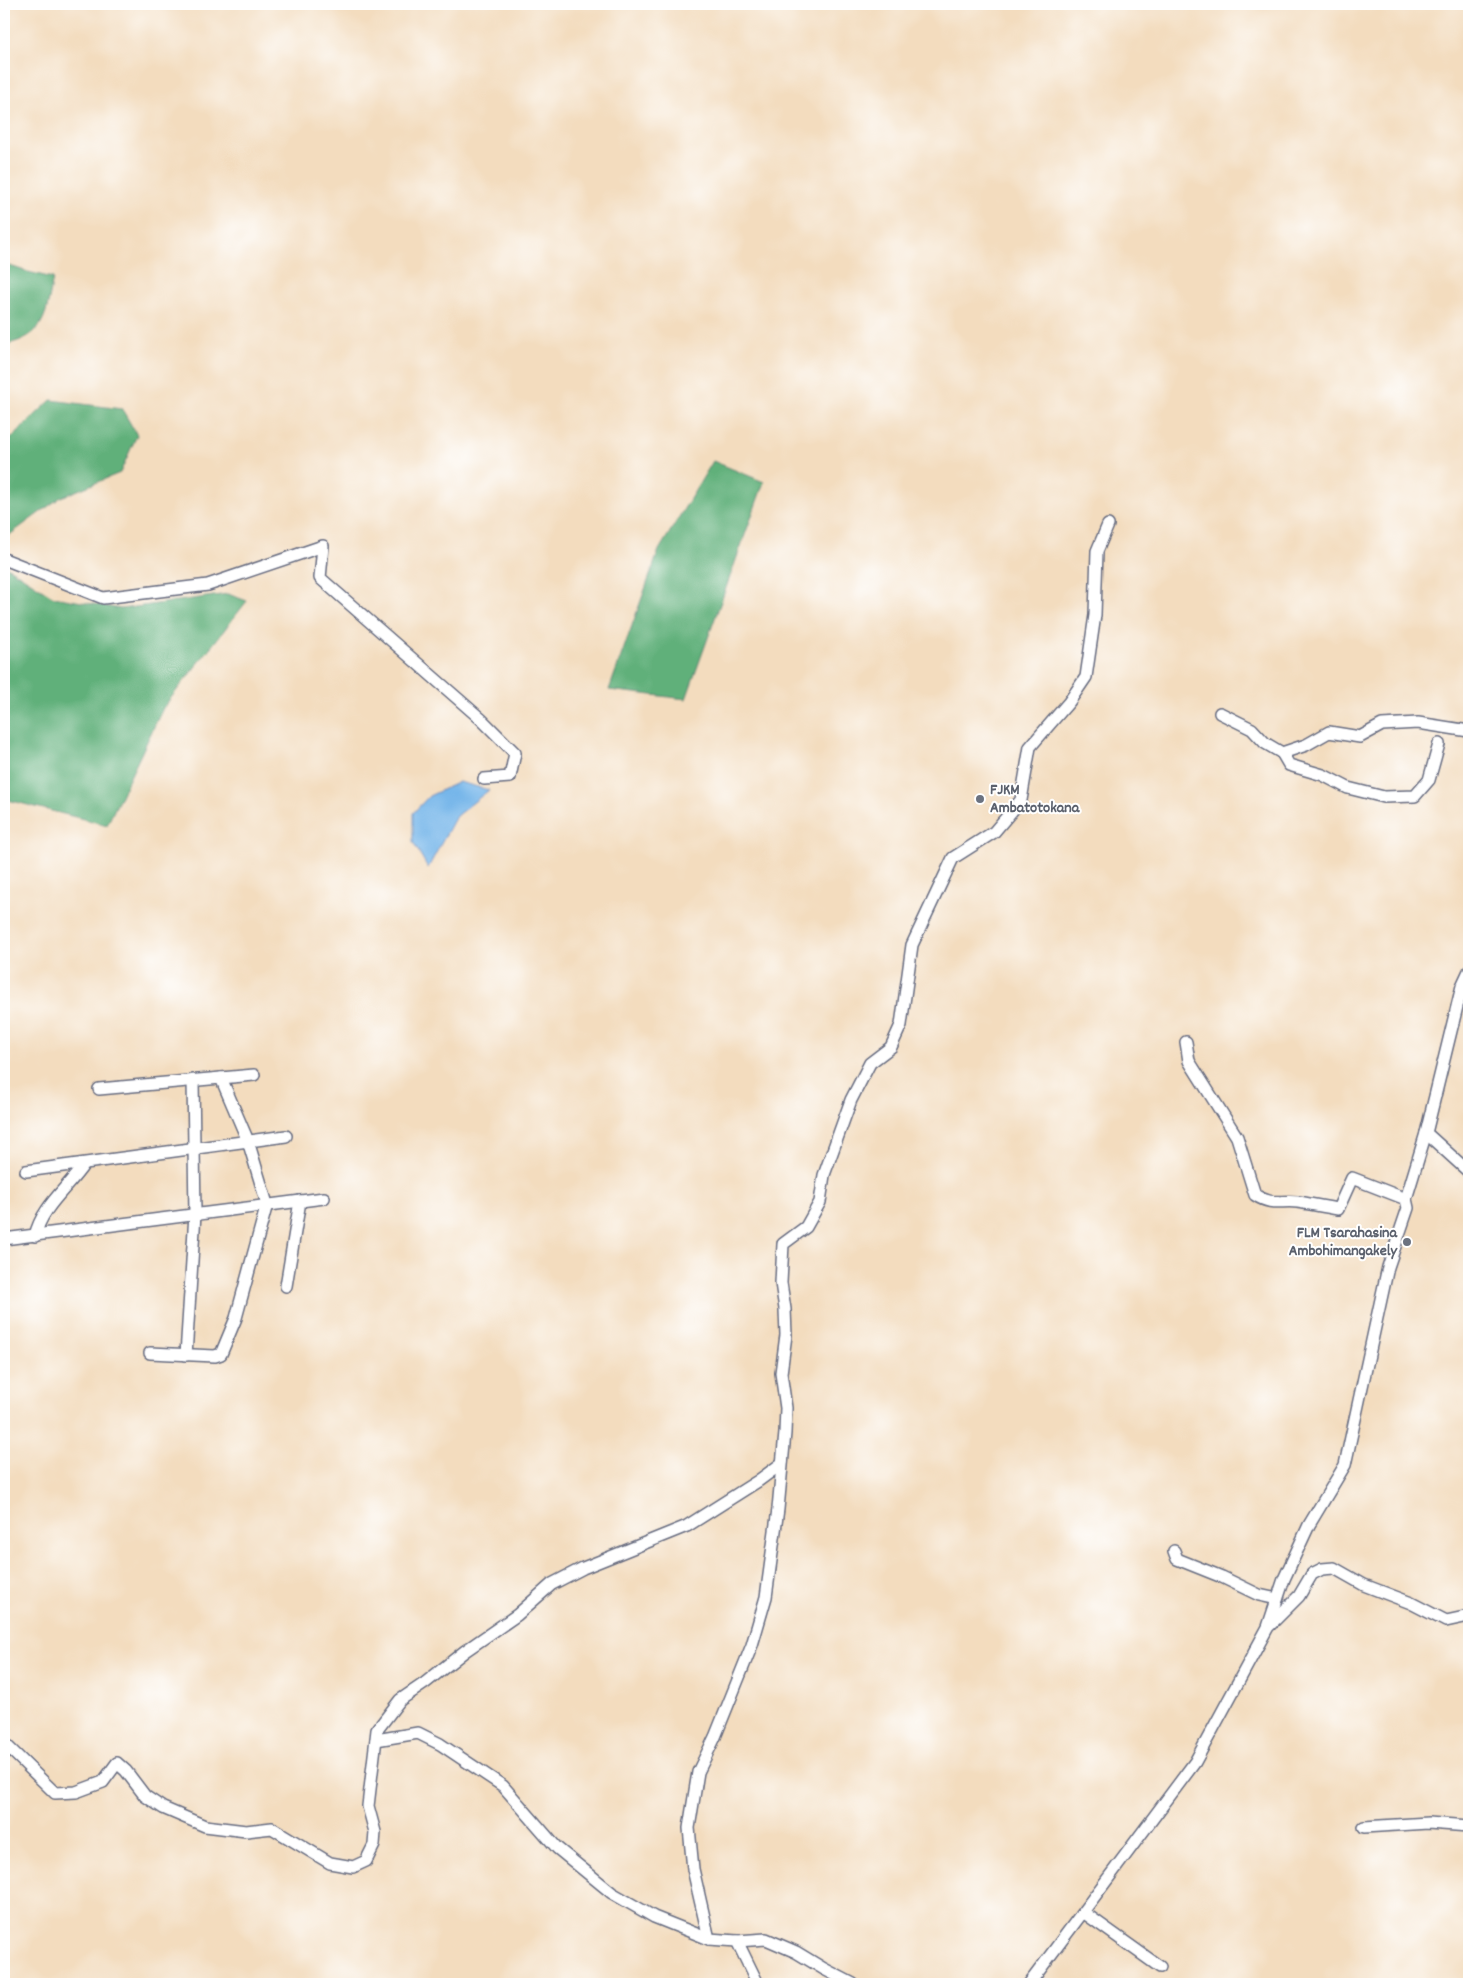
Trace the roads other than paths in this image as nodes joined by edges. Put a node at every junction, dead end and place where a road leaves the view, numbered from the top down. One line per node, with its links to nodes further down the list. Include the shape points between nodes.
1 (1108, 525): 32 (street, via 1097,551 1095,615 1086,677 1030,747 1021,800 994,832 953,858 912,945 901,1025 891,1046 870,1063 851,1100 824,1175 820,1202 806,1227 782,1244 781,1283 786,1334 781,1373 786,1408)
2 (4, 559): 7 (street, via 103,598 208,585 323,546 320,578 481,719 515,753 510,777)
3 (1220, 713): 6 (street, via 1252,729 1265,743)
4 (1469, 731): 6 (street, via 1418,723 1382,725 1360,738 1329,732)
5 (1439, 744): 6 (street, via 1429,780 1415,796 1384,797 1348,788 1323,775 1288,764)
6 (1282, 753)
7 (484, 779)
8 (1469, 971): 9 (street)
9 (1466, 987): 15 (street)
10 (1186, 1042): 23 (street, via 1188,1061 1237,1137 1255,1194 1262,1200 1338,1209 1352,1178)
11 (254, 1075): 12 (street)
12 (221, 1078): 13 (street); 17 (street)
13 (193, 1080): 14 (street); 18 (street)
14 (99, 1089)
15 (1426, 1133): 21 (street); 23 (street)
16 (286, 1136): 17 (street)
17 (248, 1141): 18 (street); 25 (street)
18 (194, 1150): 19 (street); 26 (street)
19 (84, 1164): 20 (street); 27 (street, via 38,1223)
20 (26, 1171)
21 (1469, 1172)
22 (324, 1198): 24 (street)
23 (1406, 1199): 34 (street, via 1408,1208 1388,1267 1345,1465 1309,1525)
24 (300, 1201): 25 (street); 29 (street)
25 (267, 1204): 26 (street); 31 (street, via 236,1318 221,1354)
26 (195, 1214): 27 (street); 31 (street)
27 (35, 1236): 28 (street)
28 (4, 1239)
29 (286, 1286)
30 (150, 1354): 31 (street)
31 (186, 1355)
32 (781, 1464): 37 (street, via 687,1526 552,1584 517,1615 400,1700 377,1730); 42 (street, via 766,1597 752,1645 698,1772 690,1828 693,1869)
33 (1174, 1551): 34 (street, via 1177,1559 1259,1595)
34 (1277, 1599): 36 (street)
35 (1469, 1616): 36 (street, via 1446,1621 1412,1603 1364,1586 1334,1568 1312,1574 1299,1596)
36 (1268, 1627): 41 (street, via 1195,1762)
37 (376, 1740): 38 (street, via 368,1806 375,1832 374,1845 366,1860 353,1866 330,1863 272,1828 246,1831 205,1826 144,1796 117,1763 103,1782 76,1792 55,1793); 42 (street, via 418,1733 440,1744 503,1786 557,1848 612,1893 654,1917)
38 (4, 1743)
39 (1469, 1826): 40 (street, via 1428,1823)
40 (1364, 1828)
41 (1083, 1912): 44 (street); 47 (street)
42 (709, 1939): 43 (street)
43 (737, 1941): 45 (street); 46 (street, via 766,1939)
44 (1160, 1967)
45 (758, 1984)
46 (853, 1984)
47 (1029, 1984)

